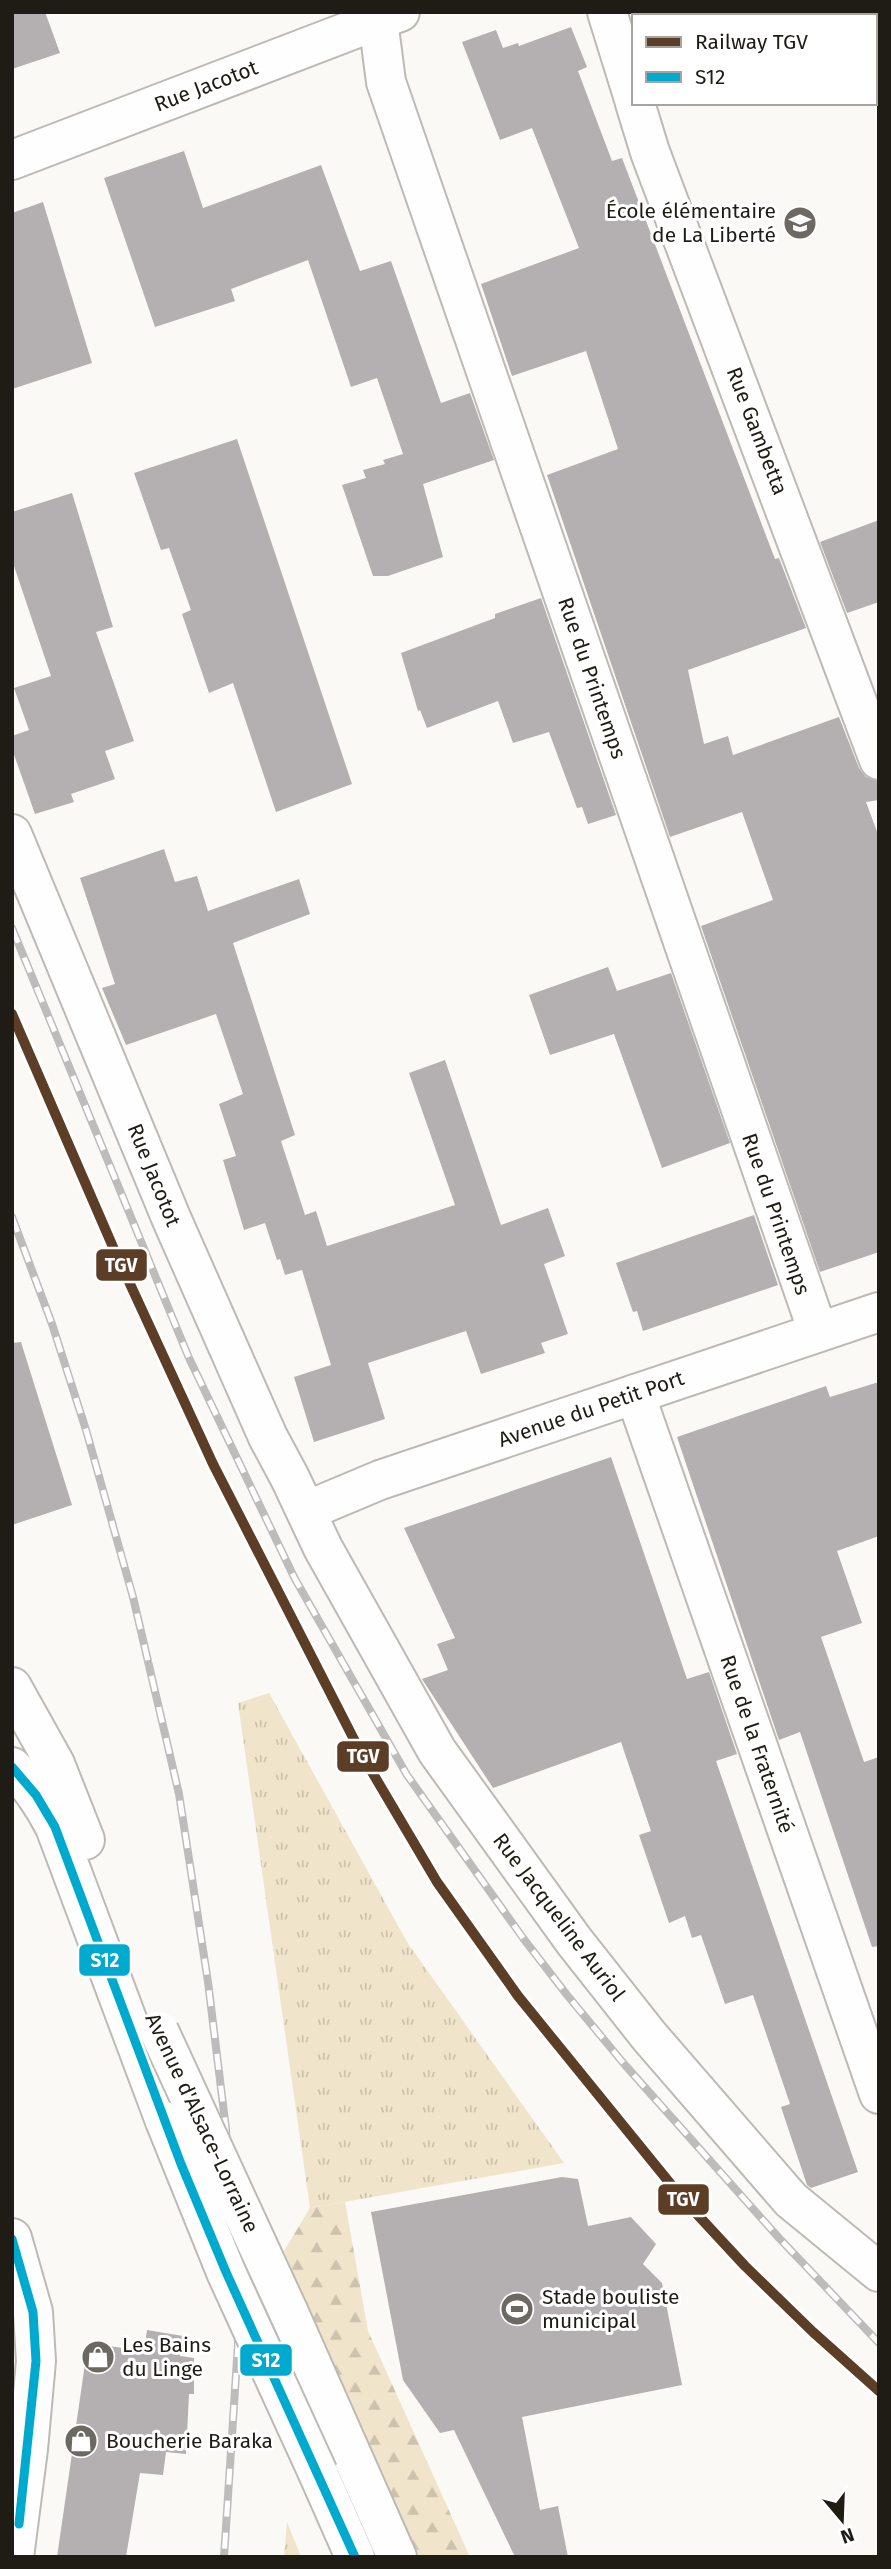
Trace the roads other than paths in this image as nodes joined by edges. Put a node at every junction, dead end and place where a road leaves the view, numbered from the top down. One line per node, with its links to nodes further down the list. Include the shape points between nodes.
1 (607, 12): 3 (street, Rue Gambetta)
2 (385, 15): 5 (street, Rue Jacotot); 9 (street, Rue du Printemps, via 386,82)
3 (632, 94)
4 (635, 105): 6 (street, Rue Gambetta)
5 (12, 160)
6 (879, 760)
7 (12, 834): 11 (street, Rue Jacotot, via 173,1220 268,1437)
8 (879, 1312): 9 (street, Avenue du Petit Port)
9 (818, 1332): 10 (street, Avenue du Petit Port)
10 (635, 1394): 11 (street, Avenue du Petit Port, via 380,1480); 14 (street, Rue de la Fraternité)
11 (306, 1511): 16 (street, Rue Jacqueline Auriol, via 437,1751 574,1941 649,2036 791,2200)
12 (12, 1687): 20 (street, Avenue d'Alsace-Lorraine, bridge, via 63,1782 159,2031)
13 (12, 1767): 19 (street, Avenue d'Alsace-Lorraine, bridge, via 42,1801 55,1827 226,2272)
14 (879, 2094)
15 (12, 2238): 17 (street, via 33,2312)
16 (879, 2272)
17 (28, 2374): 18 (street)
18 (14, 2557)
19 (355, 2557)
20 (397, 2557)

